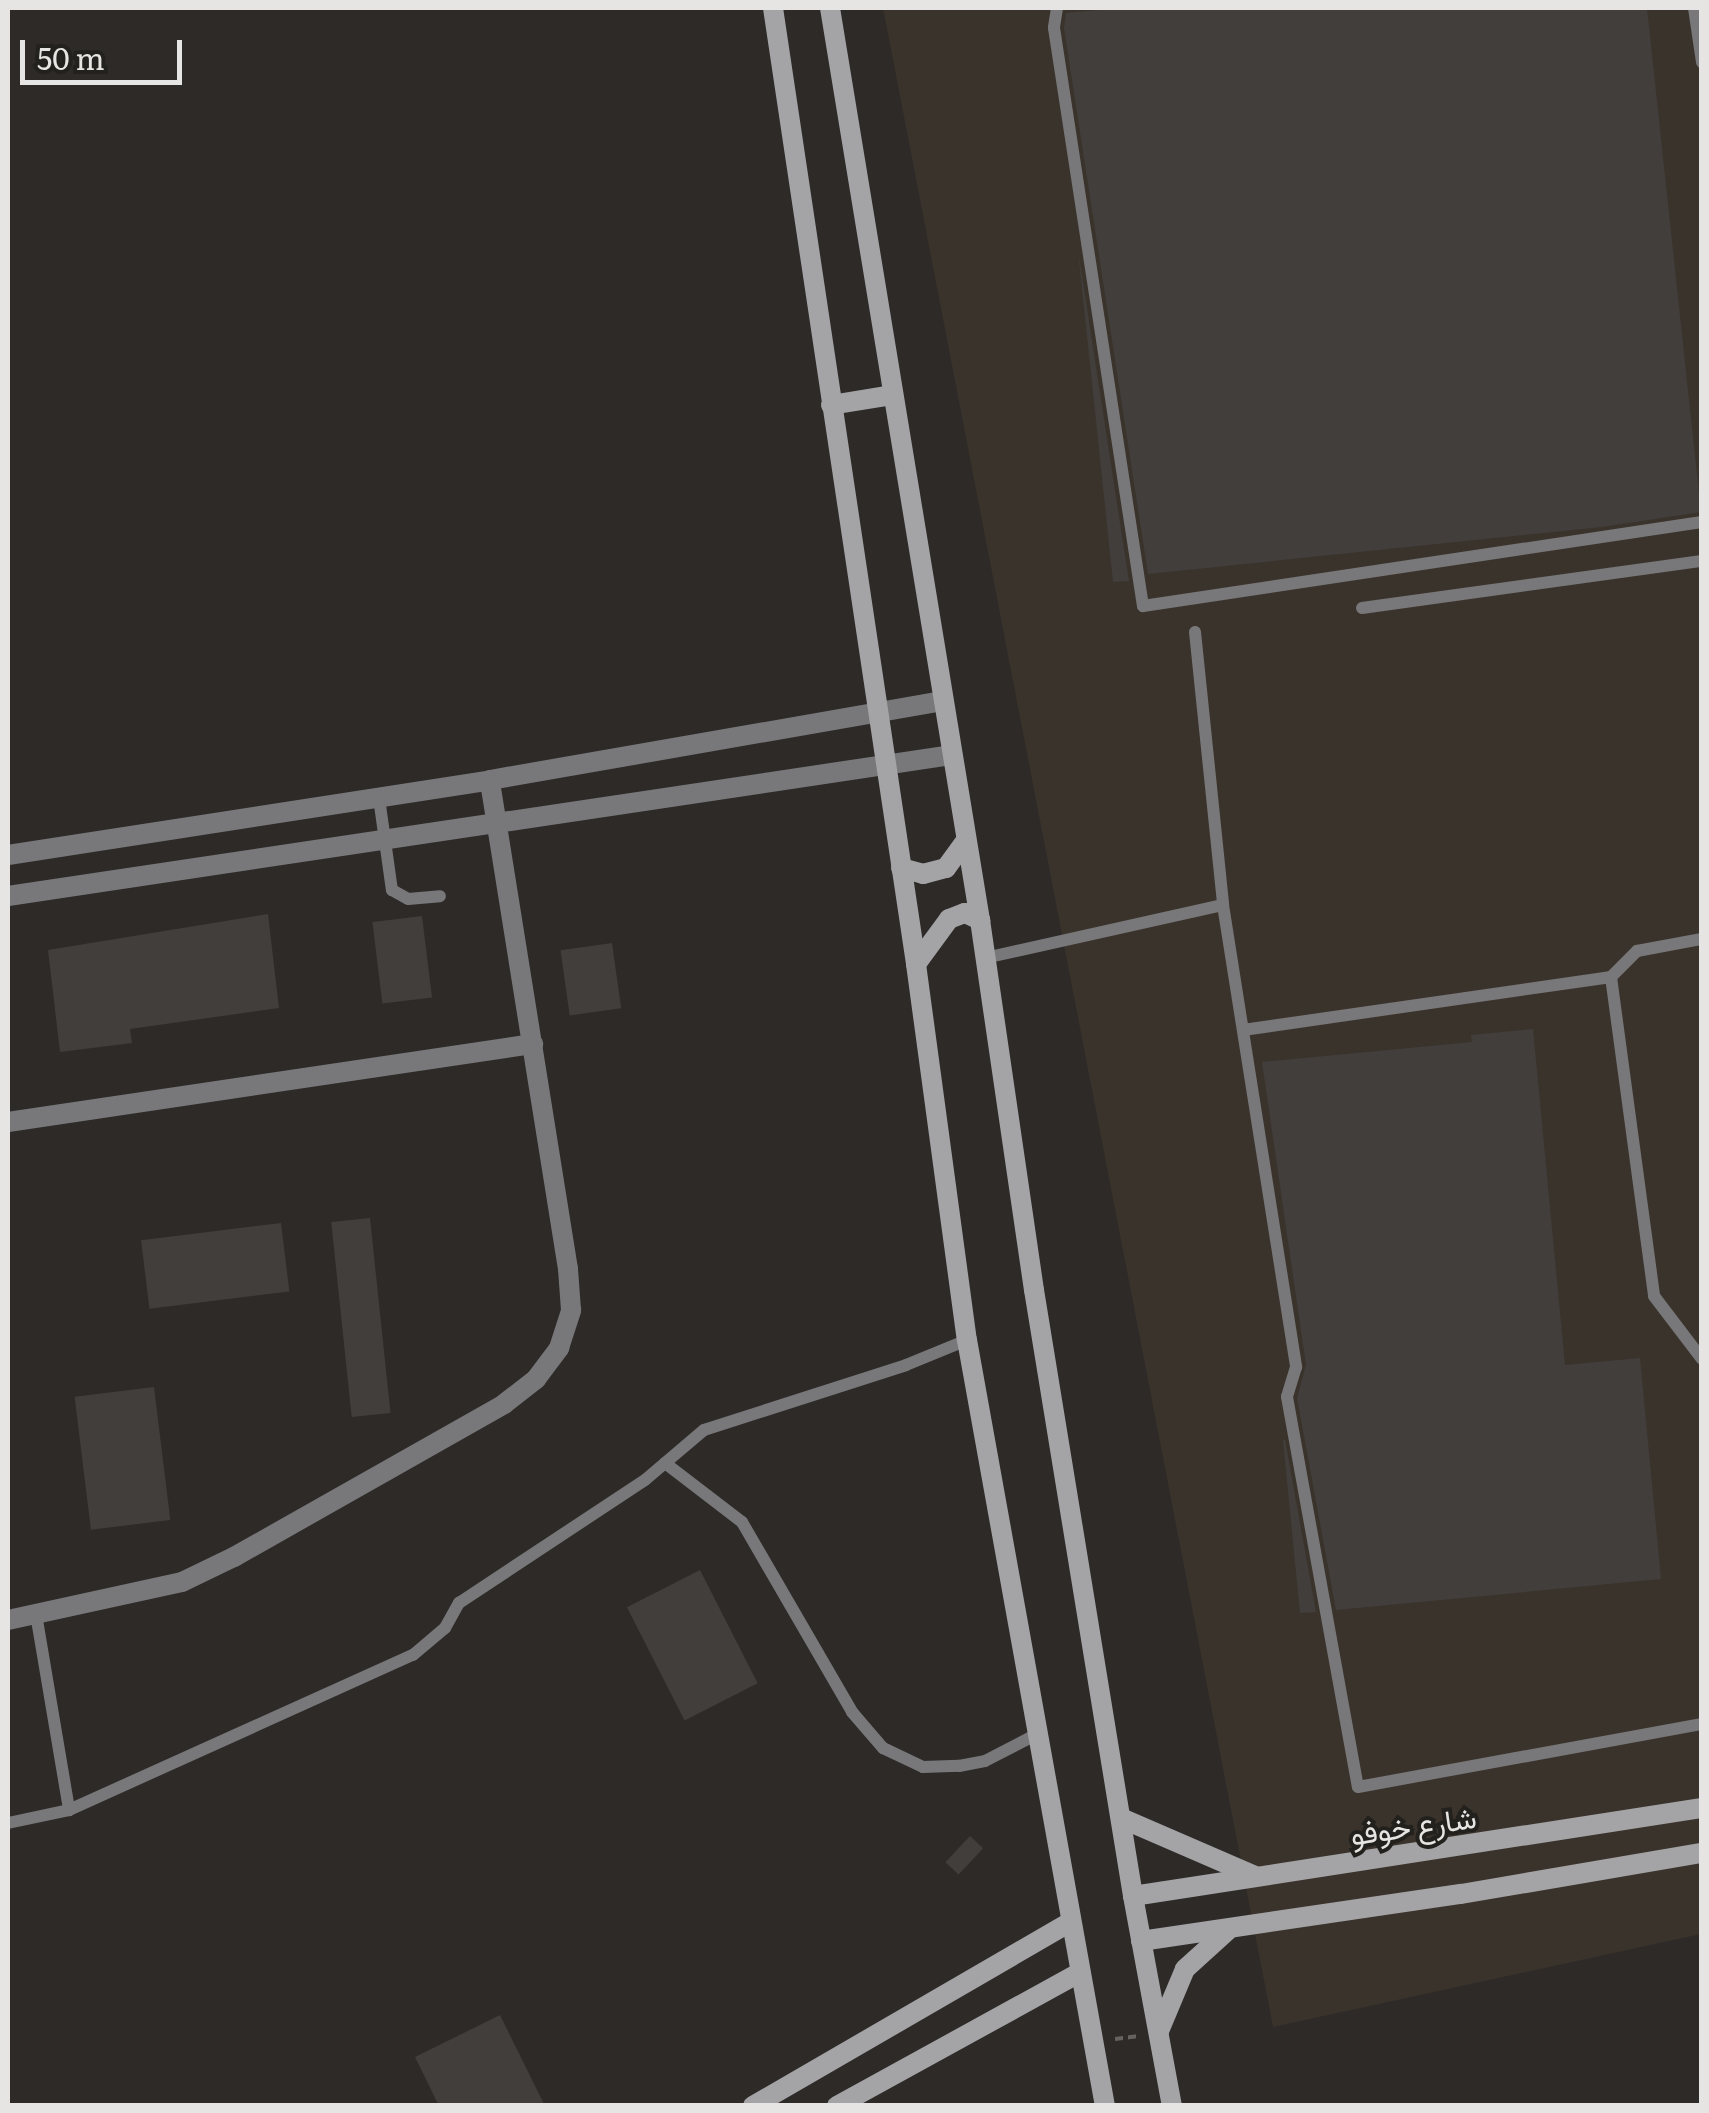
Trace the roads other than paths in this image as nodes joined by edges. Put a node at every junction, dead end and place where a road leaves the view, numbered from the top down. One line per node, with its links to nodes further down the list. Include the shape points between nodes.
1 (772, 8): 7 (street)
2 (830, 8): 6 (street)
3 (1057, 8): 8 (lane, via 1054,28 1143,606)
4 (1694, 8): 5 (lane)
5 (1702, 62)
6 (893, 395): 7 (street); 12 (street)
7 (831, 405): 13 (street)
8 (1702, 522)
9 (1702, 560): 10 (lane)
10 (1362, 608)
11 (1195, 632): 25 (lane)
12 (943, 702): 13 (street); 14 (street)
13 (877, 712): 15 (street); 16 (street)
14 (951, 755): 15 (street); 20 (street)
15 (885, 763): 18 (street); 22 (street)
16 (490, 780): 17 (street); 18 (street)
17 (380, 798): 19 (lane); 21 (street)
18 (499, 820): 19 (street); 32 (street)
19 (385, 837): 23 (street); 24 (lane, via 398,897)
20 (966, 840): 22 (street, via 946,868 923,874); 26 (street)
21 (8, 855)
22 (901, 868): 29 (street)
23 (8, 896)
24 (440, 896)
25 (1223, 905): 28 (lane); 31 (lane)
26 (980, 920): 28 (street); 29 (street, via 965,913 949,919)
27 (1702, 939): 30 (lane, via 1638,951)
28 (985, 958): 43 (street)
29 (916, 964): 34 (street)
30 (1610, 976): 31 (lane); 35 (lane, via 1654,1296)
31 (1243, 1030): 39 (lane, via 1296,1367 1288,1397 1358,1787)
32 (533, 1044): 33 (street); 37 (street, via 571,1310 559,1348 536,1380 487,1414 182,1582)
33 (8, 1122)
34 (967, 1340): 36 (lane, via 704,1430); 40 (street)
35 (1702, 1359)
36 (665, 1463): 40 (lane, via 742,1522 852,1712 882,1748 922,1767 960,1766); 42 (lane, via 459,1603 445,1628 413,1655)
37 (36, 1614): 38 (street); 42 (lane)
38 (8, 1620)
39 (1702, 1724)
40 (1037, 1734): 48 (street)
41 (1702, 1808): 46 (street, شارع خوفو)
42 (69, 1810): 44 (lane)
43 (1120, 1818): 46 (street); 47 (street)
44 (8, 1823)
45 (1702, 1852): 49 (street)
46 (1257, 1876): 47 (street, شارع خوفو)
47 (1133, 1896): 50 (street)
48 (1070, 1922): 51 (street); 53 (street)
49 (1229, 1928): 50 (street); 52 (street, via 1185,1969)
50 (1141, 1941): 52 (street)
51 (1078, 1973): 54 (street); 55 (street)
52 (1158, 2033): 56 (street)
53 (753, 2106)
54 (837, 2106)
55 (1105, 2106)
56 (1172, 2106)

